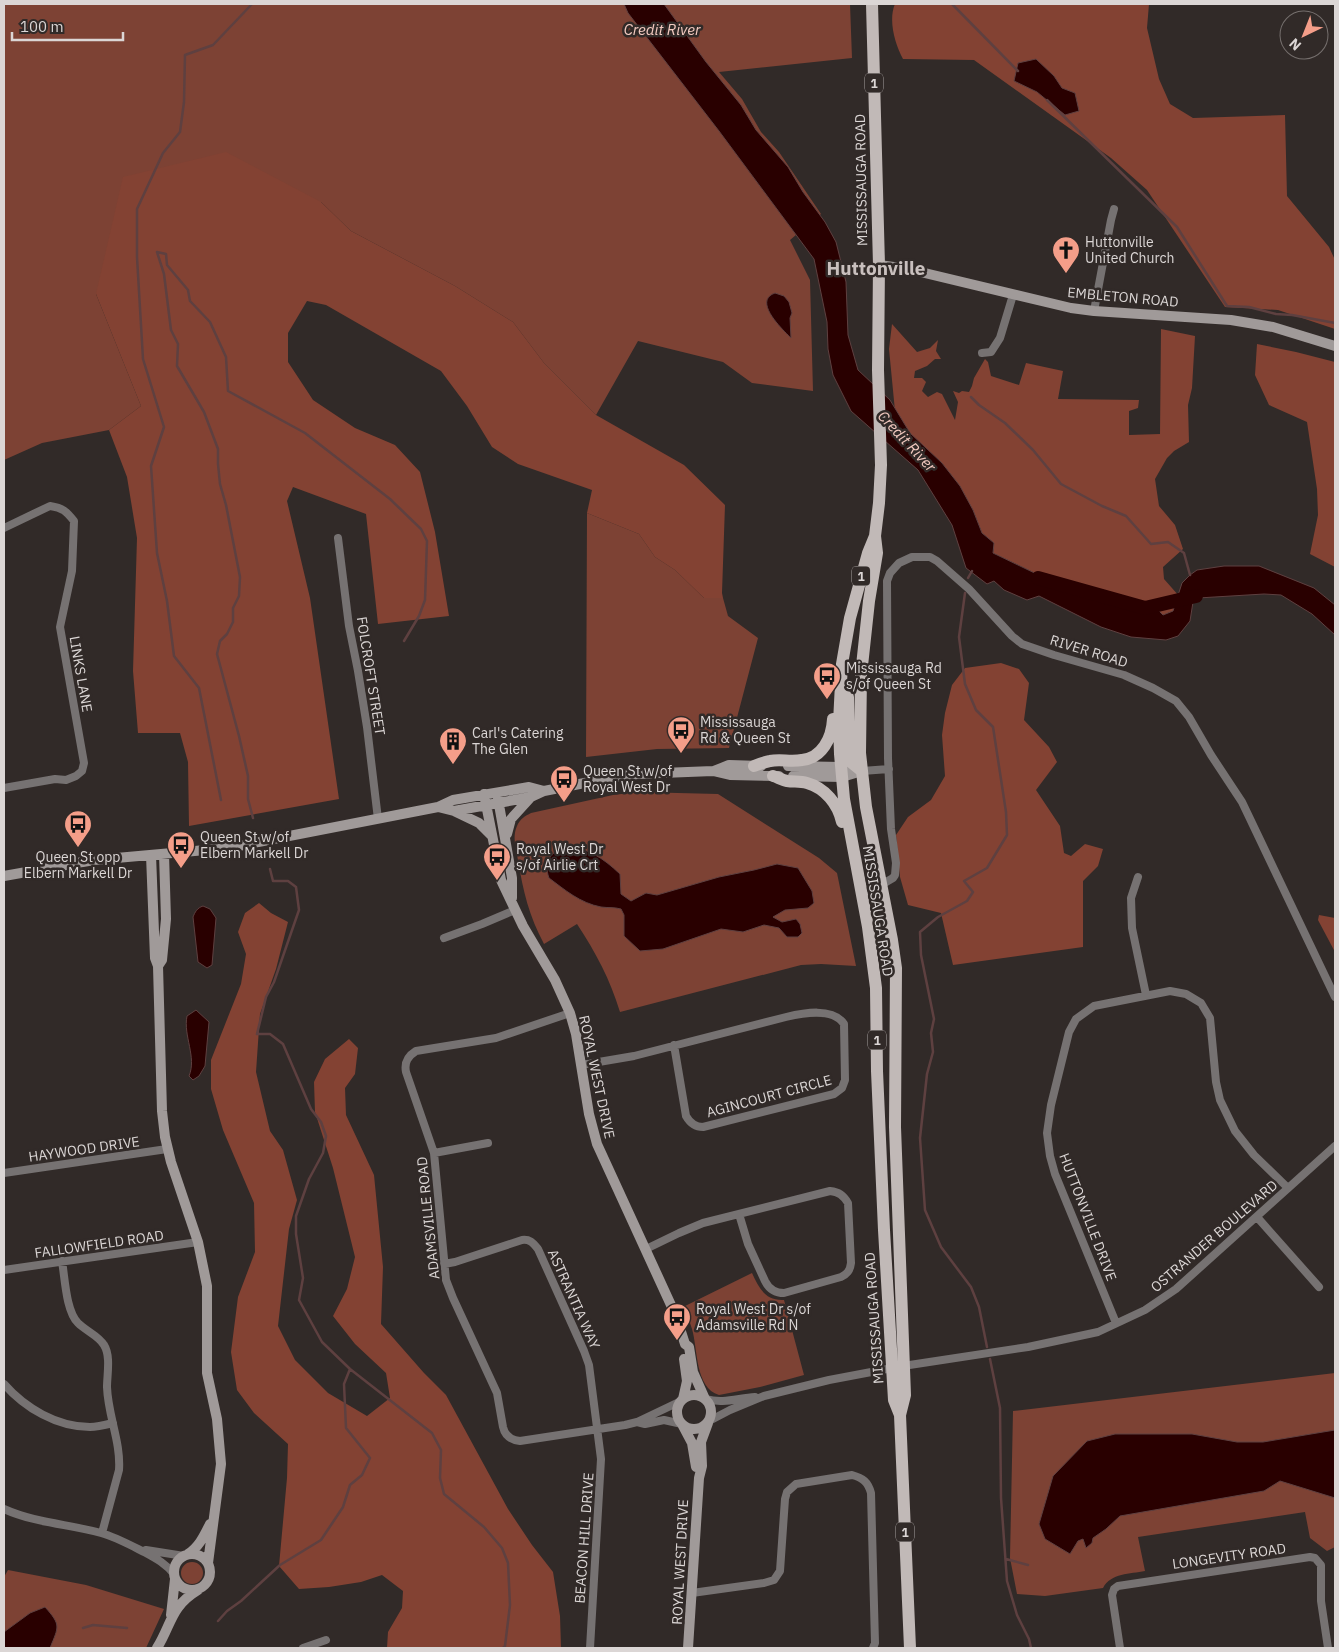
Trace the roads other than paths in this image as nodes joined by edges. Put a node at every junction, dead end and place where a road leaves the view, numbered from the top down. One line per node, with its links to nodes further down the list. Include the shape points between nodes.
1 (872, 4): 3 (main road, MISSISSAUGA ROAD / 1)
2 (1114, 209): 5 (street)
3 (879, 265): 4 (street, EMBLETON ROAD); 9 (main road, MISSISSAUGA ROAD / 1, via 881,466)
4 (1014, 295): 5 (street, EMBLETON ROAD); 7 (street, via 1000,338 991,352)
5 (1094, 311): 6 (street, EMBLETON ROAD, via 1230,320 1272,327)
6 (1335, 346)
7 (982, 354)
8 (4, 528): 19 (street, LINKS LANE, via 50,506 66,511 74,521 72,571 60,627 84,763 82,771 66,780)
9 (875, 536): 11 (main road, MISSISSAUGA ROAD / 1, via 859,584); 16 (main road, MISSISSAUGA ROAD / 1, via 877,553 861,675)
10 (338, 538): 28 (street, FOLCROFT STREET)
11 (845, 644): 12 (main road, MISSISSAUGA ROAD / 1); 16 (main road, via 849,659 849,756)
12 (842, 664): 13 (main road, via 835,675 832,730 822,749 807,759 770,761); 17 (main road, MISSISSAUGA ROAD / 1)
13 (754, 766): 15 (street, via 729,765); 17 (street)
14 (889, 769): 16 (street); 36 (street, RIVER ROAD, via 896,863 893,878); 41 (street, RIVER ROAD, via 887,581 894,567 905,559 930,557 970,589 1022,644 1124,675 1176,701 1242,802)
15 (713, 771): 18 (street, via 730,775); 20 (street, via 622,776)
16 (862, 771): 17 (street); 36 (main road, MISSISSAUGA ROAD / 1)
17 (841, 772): 18 (street); 31 (main road, MISSISSAUGA ROAD / 1)
18 (772, 776): 31 (main road, via 808,783 829,796 839,812 847,848)
19 (4, 788)
20 (544, 791): 21 (street, via 529,787); 23 (street)
21 (496, 792): 22 (street); 24 (street, ROYAL WEST DRIVE)
22 (484, 794): 25 (street, ROYAL WEST DRIVE); 26 (street, via 453,800)
23 (531, 797): 24 (street); 30 (street, via 511,819)
24 (498, 803): 25 (street); 30 (street, ROYAL WEST DRIVE)
25 (486, 805): 27 (street); 29 (street, ROYAL WEST DRIVE)
26 (438, 807): 27 (street); 28 (street)
27 (454, 811): 29 (street, via 479,823)
28 (378, 819): 32 (street, via 228,848)
29 (492, 836): 37 (street, ROYAL WEST DRIVE, via 501,880)
30 (506, 840): 37 (street, ROYAL WEST DRIVE)
31 (854, 852): 61 (main road, MISSISSAUGA ROAD / 1, via 876,988 883,1220)
32 (164, 854): 33 (street); 39 (street, via 166,919 162,960)
33 (151, 855): 34 (street, via 94,860); 39 (street, via 154,958)
34 (4, 876)
35 (1138, 877): 40 (street, via 1131,898 1132,928)
36 (881, 885): 61 (main road, MISSISSAUGA ROAD / 1, via 896,968)
37 (514, 906): 38 (street, via 482,924); 42 (street, ROYAL WEST DRIVE)
38 (444, 938)
39 (158, 966): 47 (street, via 162,1111)
40 (1146, 995): 50 (street, HUTTONVILLE DRIVE, via 1170,991 1186,994 1201,1004 1210,1018 1220,1100 1235,1131); 59 (street, HUTTONVILLE DRIVE, via 1094,1006 1076,1019 1069,1032 1055,1087 1047,1133 1055,1174)
41 (1335, 997)
42 (570, 1013): 44 (street, ROYAL WEST DRIVE); 48 (street, ADAMSVILLE ROAD, via 496,1038 416,1051 410,1056 405,1062 406,1072)
43 (674, 1045): 43 (street, AGINCOURT CIRCLE, via 686,1116 698,1127 834,1094 842,1088 845,1080 844,1024 830,1014 794,1015); 44 (street, AGINCOURT CIRCLE)
44 (581, 1065): 54 (street, ROYAL WEST DRIVE, via 597,1144)
45 (488, 1143): 48 (street)
46 (1335, 1146): 50 (street, OSTRANDER BOULEVARD)
47 (167, 1149): 49 (street, HAYWOOD DRIVE); 53 (street)
48 (434, 1153): 56 (street, ADAMSVILLE ROAD)
49 (4, 1173)
50 (1288, 1188): 52 (street, OSTRANDER BOULEVARD)
51 (739, 1214): 51 (street, via 830,1191 838,1192 848,1203 850,1269 841,1277 784,1293 775,1292 767,1286); 54 (street, via 696,1226)
52 (1257, 1217): 58 (street); 59 (street, OSTRANDER BOULEVARD, via 1176,1289 1145,1310)
53 (198, 1242): 55 (street, FALLOWFIELD ROAD); 73 (street, via 207,1293 207,1373 217,1419 221,1464)
54 (646, 1249): 60 (street, ROYAL WEST DRIVE)
55 (62, 1262): 57 (street, FALLOWFIELD ROAD); 68 (street, via 72,1316 101,1341 106,1350 108,1404)
56 (444, 1264): 70 (street, ADAMSVILLE ROAD, via 453,1298 497,1393 507,1435 520,1441); 70 (street, ASTRANTIA WAY, via 522,1240 527,1239 534,1244 587,1359)
57 (4, 1270)
58 (1320, 1286)
59 (1116, 1323): 61 (street, OSTRANDER BOULEVARD, via 1098,1332 1028,1347)
60 (685, 1344): 64 (street, ROYAL WEST DRIVE, via 689,1347 696,1380); 65 (street, ROYAL WEST DRIVE, via 687,1381)
61 (898, 1367): 63 (street); 88 (main road, MISSISSAUGA ROAD / 1, via 894,1400 900,1415)
62 (4, 1384): 68 (street, via 22,1402 53,1419 89,1427)
63 (764, 1396): 64 (street, via 728,1402); 67 (street)
64 (706, 1399): 65 (street, via 697,1395); 67 (street, via 712,1413)
65 (682, 1400): 66 (street, ADAMSVILLE ROAD); 69 (street, via 677,1412)
66 (637, 1422): 69 (street, ADAMSVILLE ROAD, via 645,1424 664,1420); 70 (street, ADAMSVILLE ROAD)
67 (709, 1422): 69 (street, via 694,1430); 71 (street, ROYAL WEST DRIVE, via 701,1442)
68 (113, 1424): 74 (street, via 119,1470)
69 (683, 1425): 71 (street, ROYAL WEST DRIVE, via 692,1443)
70 (598, 1430): 85 (street, BEACON HILL DRIVE, via 601,1470)
71 (699, 1478): 80 (street, ROYAL WEST DRIVE)
72 (4, 1509): 74 (street, via 41,1522)
73 (214, 1516): 76 (street, via 200,1544); 77 (street)
74 (102, 1533): 75 (street)
75 (139, 1549): 76 (street); 78 (street, via 161,1561)
76 (186, 1555): 77 (street, via 201,1556); 78 (street, via 176,1563)
77 (208, 1563): 79 (street, via 210,1574)
78 (175, 1576): 79 (street, via 179,1584 189,1590); 81 (street)
79 (201, 1588): 81 (street, via 187,1597)
80 (692, 1593): 86 (street, ROYAL WEST DRIVE); 87 (street, via 774,1580 780,1571 787,1492 796,1484 858,1476 871,1493)
81 (171, 1617): 83 (street)
82 (326, 1640): 84 (street)
83 (157, 1648)
84 (303, 1648)
85 (590, 1648)
86 (688, 1648)
87 (873, 1648)
88 (910, 1648)
89 (1120, 1648): 90 (street, LONGEVITY ROAD, via 1112,1595 1118,1586 1310,1557 1321,1565 1321,1601)
90 (1328, 1648)

